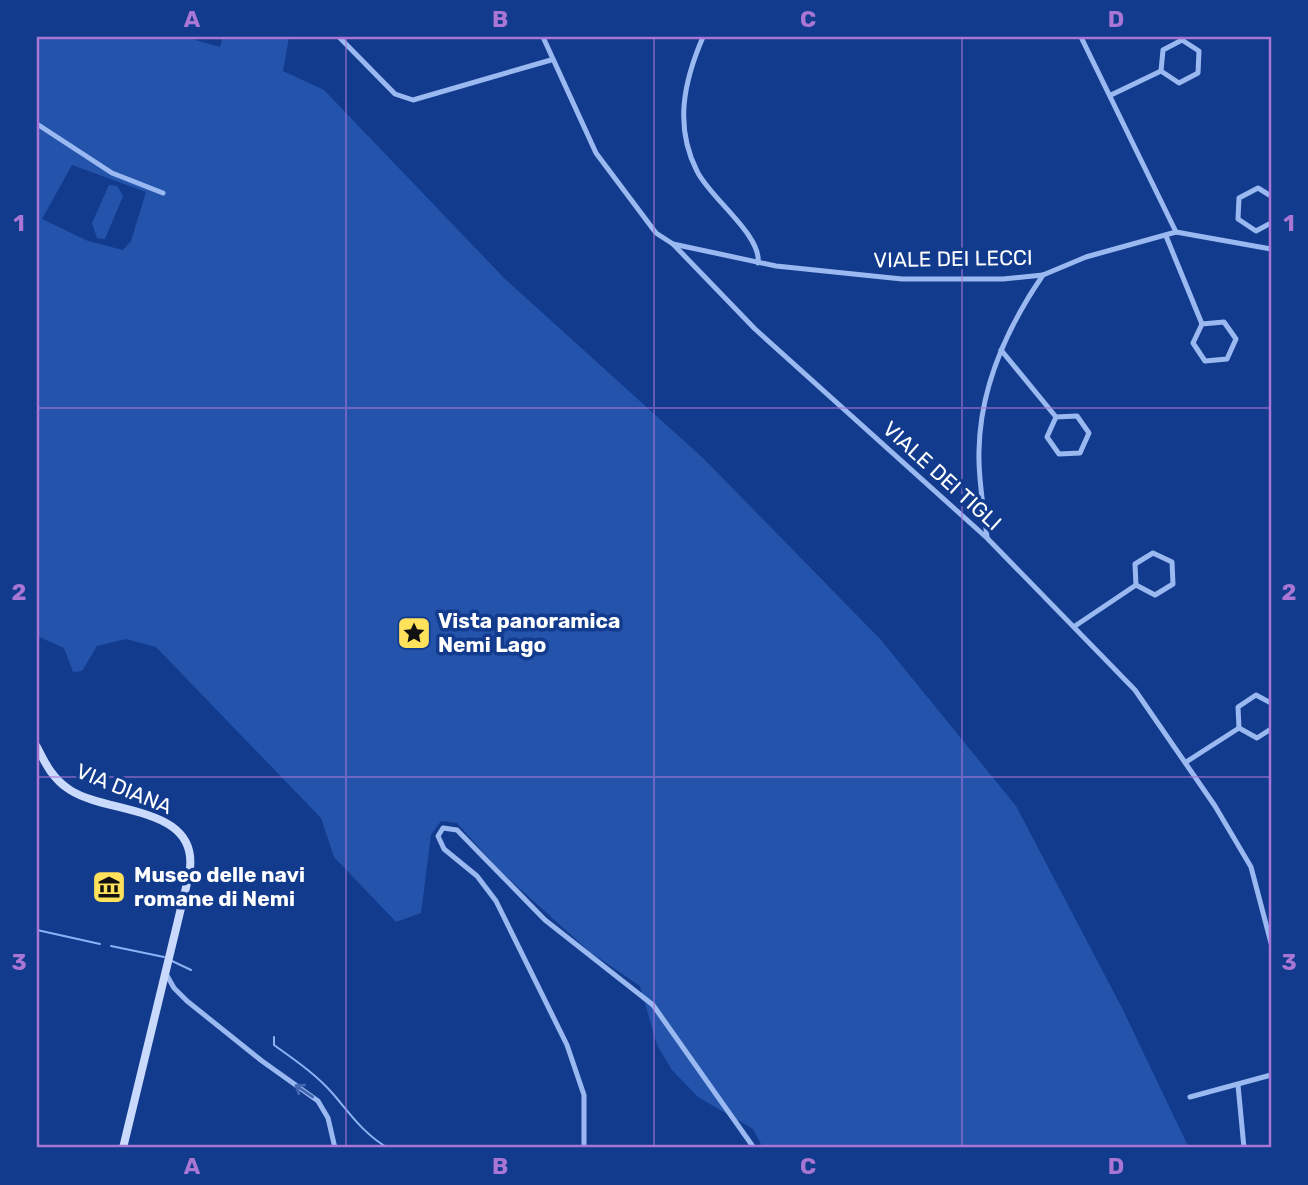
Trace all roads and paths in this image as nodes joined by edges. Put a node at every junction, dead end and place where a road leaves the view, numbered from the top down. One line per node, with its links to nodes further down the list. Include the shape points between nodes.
1 (339, 37): 5 (street, via 395,94 413,100)
2 (543, 37): 5 (street, VIALE DEI TIGLI)
3 (703, 37): 18 (street, via 684,94 682,123 698,174 756,246)
4 (1081, 37): 7 (street)
5 (551, 60): 15 (street, VIALE DEI TIGLI, via 596,153 656,233)
6 (1161, 71): 6 (street, via 1179,83 1198,73 1199,51 1182,40 1172,45 1163,50); 7 (street)
7 (1111, 95): 13 (street)
8 (37, 124): 9 (street, via 112,173)
9 (163, 193)
10 (1271, 197): 12 (street, via 1258,188 1239,198 1238,219)
11 (1271, 223): 12 (street)
12 (1256, 231): 16 (street)
13 (1176, 232): 14 (street, VIALE DEI LECCI); 16 (street)
14 (1166, 236): 19 (street, VIALE DEI LECCI, via 1086,257); 20 (street)
15 (673, 244): 18 (street, VIALE DEI LECCI); 23 (street, VIALE DEI TIGLI, via 755,329)
16 (1252, 245): 17 (street)
17 (1271, 249)
18 (758, 263): 19 (street, VIALE DEI LECCI, via 891,278)
19 (1042, 275): 21 (street)
20 (1202, 324): 20 (street, via 1193,343 1205,360 1227,359 1236,340 1224,322)
21 (1001, 350): 22 (street); 23 (street, via 979,442)
22 (1056, 417): 22 (street, via 1047,437 1059,454 1080,453 1089,433 1077,416)
23 (987, 538): 25 (street, VIALE DEI TIGLI)
24 (1136, 585): 24 (street, via 1155,595 1164,590 1173,584 1172,562 1153,552 1135,564); 25 (street)
25 (1075, 626): 30 (street, VIALE DEI TIGLI, via 1135,690)
26 (1271, 703): 27 (street, via 1256,695 1238,707)
27 (1238, 728): 28 (street, via 1257,738); 30 (street)
28 (1271, 729)
29 (37, 747): 32 (street, VIA DIANA, via 52,775 72,792 147,815 186,839 192,862)
30 (1186, 762): 31 (street, VIALE DEI TIGLI, via 1251,867)
31 (1271, 943)
32 (164, 971): 36 (street, VIA DIANA); 37 (street, one-way to 32, via 318,1101 187,1001)
33 (1271, 1075): 34 (street)
34 (1238, 1085): 35 (street); 40 (street)
35 (1190, 1097)
36 (123, 1148)
37 (335, 1148)
38 (584, 1148): 39 (street, via 584,1095 566,1045 496,901 477,876 440,844 443,828 457,830 545,920 653,1005)
39 (754, 1148)
40 (1244, 1148)

